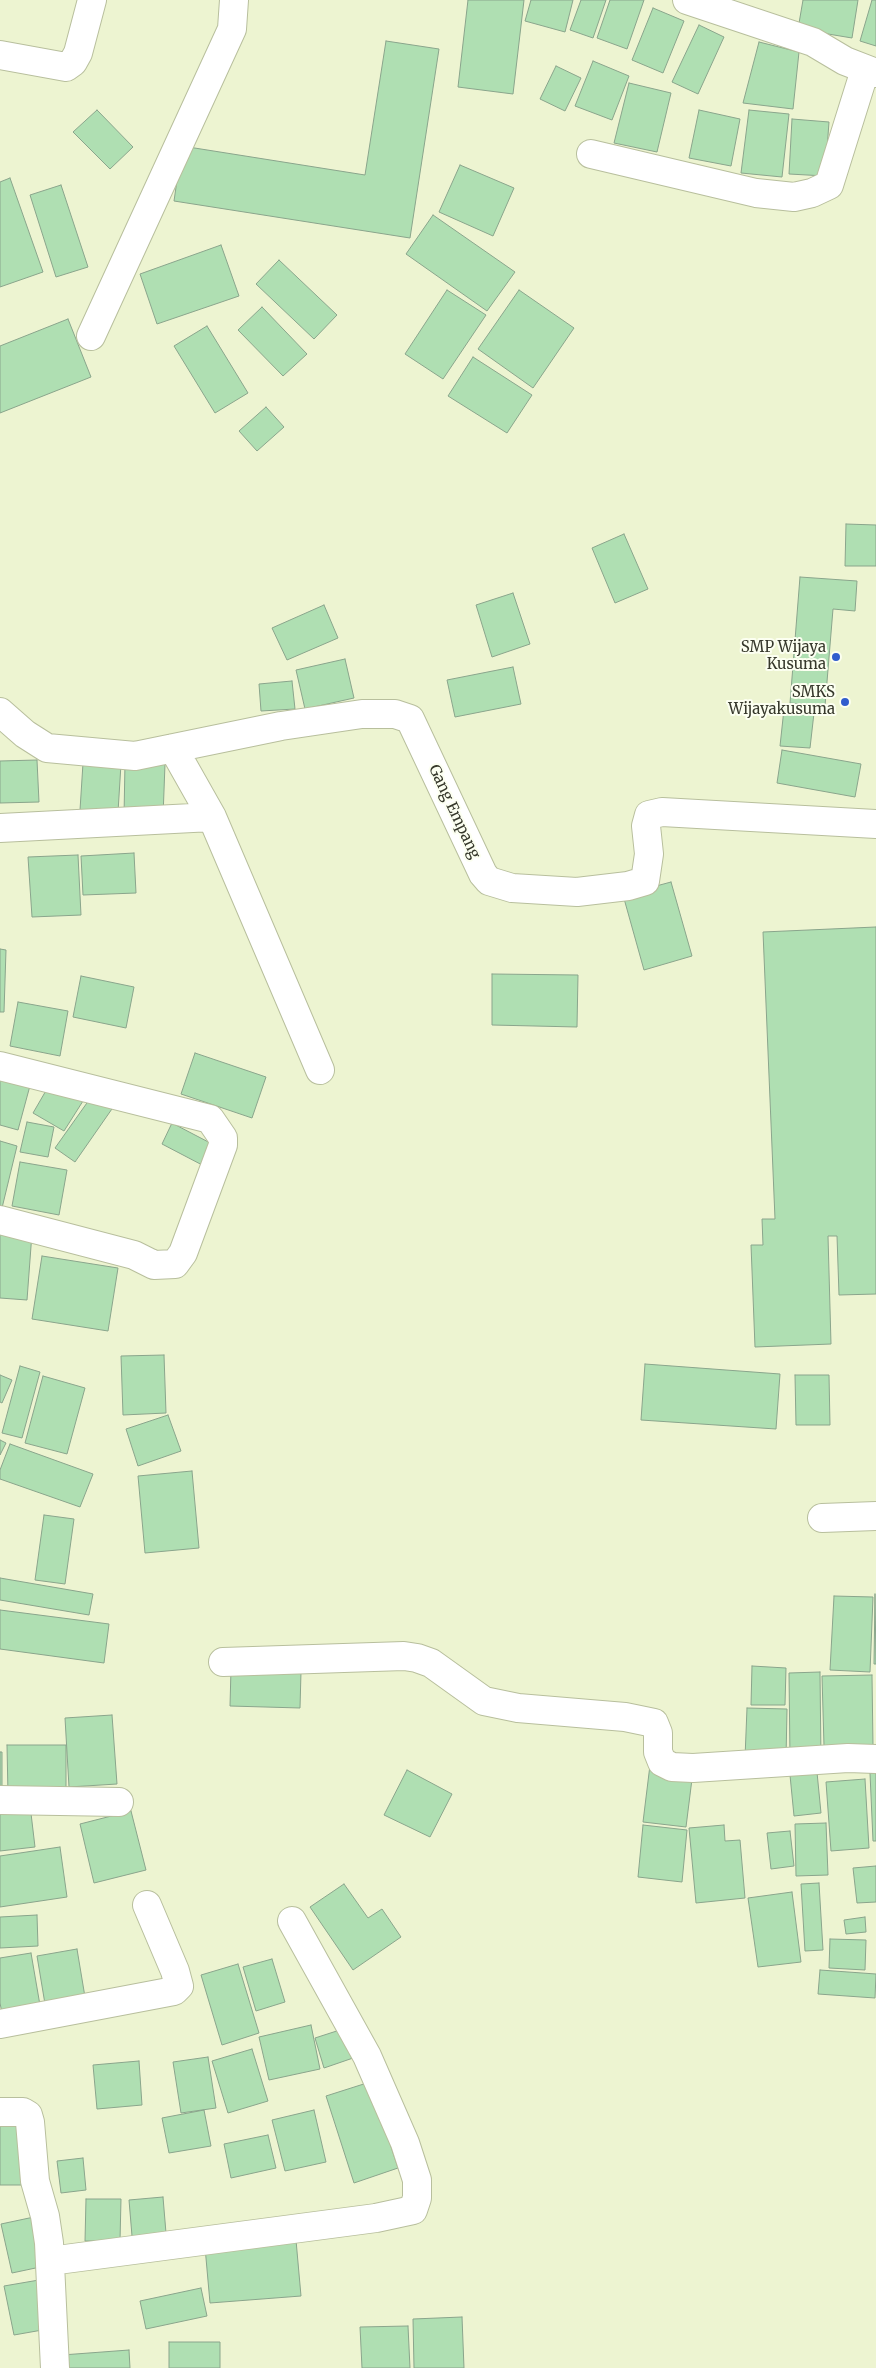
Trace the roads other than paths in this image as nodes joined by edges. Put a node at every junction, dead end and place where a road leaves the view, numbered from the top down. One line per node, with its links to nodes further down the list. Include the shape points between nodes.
1 (92, 0): 4 (street, via 78,53 66,67)
2 (234, 0): 7 (street, via 232,29)
3 (687, 0): 5 (street, via 813,42)
4 (0, 55)
5 (870, 72): 6 (street, via 829,185 812,193 794,197 756,193)
6 (591, 154)
7 (91, 336)
8 (0, 712): 9 (street, Gang Empang, via 47,748 135,756)
9 (173, 748): 10 (street); 11 (street, Gang Empang, via 362,714 395,714 410,719 483,874 489,881 512,888 577,892 644,881 649,814 662,812)
10 (212, 817): 12 (street); 14 (street)
11 (876, 824)
12 (0, 828)
13 (0, 1066): 15 (street, via 210,1119 223,1138 223,1145 183,1253 175,1264 154,1265 134,1255)
14 (320, 1070)
15 (0, 1220)
16 (876, 1516): 17 (street)
17 (822, 1518)
18 (223, 1662): 19 (street, via 417,1658 431,1663 484,1701 518,1708 625,1717 654,1723 662,1762 672,1767)
19 (876, 1759)
20 (0, 1800): 21 (street)
21 (119, 1802)
22 (148, 1905): 24 (street, via 175,1971 179,1986 174,1991)
23 (292, 1921): 26 (street, via 367,2056 404,2143 417,2180 413,2210 376,2218)
24 (0, 2024)
25 (0, 2112): 26 (street, via 28,2115 35,2181 45,2216)
26 (50, 2261): 27 (street)
27 (54, 2368)

